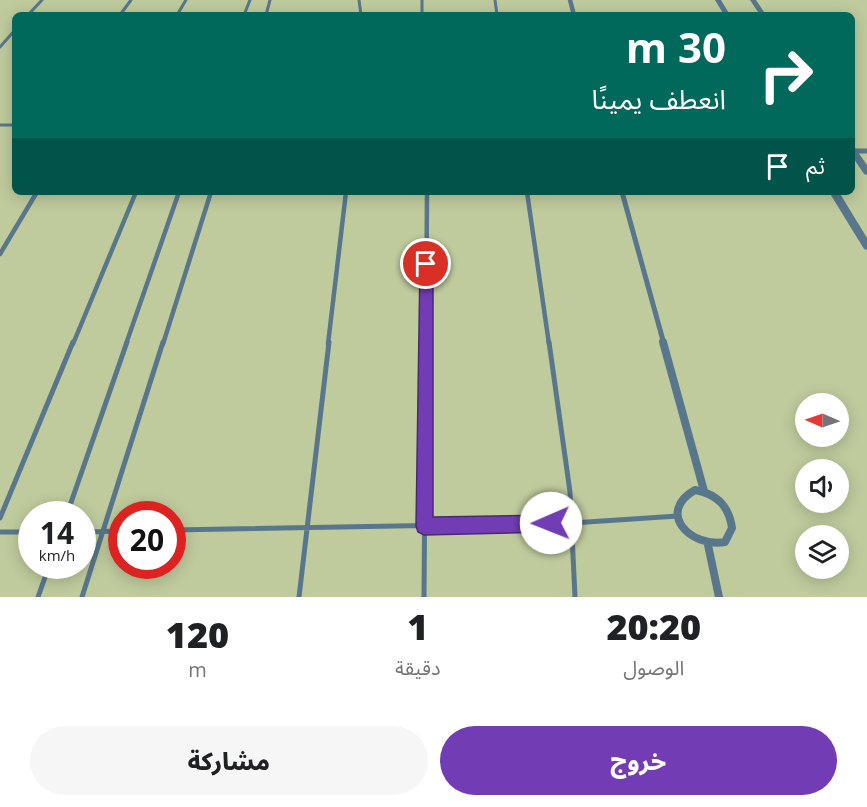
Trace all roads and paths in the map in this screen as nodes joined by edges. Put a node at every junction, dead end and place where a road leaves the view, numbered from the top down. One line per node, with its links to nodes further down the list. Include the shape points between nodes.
1 (42, 0): 2 (lane)
2 (31, 12)
3 (12, 33): 4 (lane)
4 (0, 47)
5 (855, 154): 6 (street)
6 (867, 172)
7 (35, 195): 17 (lane)
8 (134, 195): 21 (lane)
9 (178, 195): 19 (lane)
10 (210, 195): 29 (lane)
11 (346, 195): 24 (lane)
12 (427, 195): 23 (lane)
13 (527, 195): 22 (lane)
14 (623, 195): 18 (street)
15 (836, 195): 16 (street)
16 (867, 246)
17 (0, 254)
18 (704, 490): 20 (street, via 681,498); 31 (street, via 721,500 732,518 732,528 724,542)
19 (72, 501)
20 (678, 516): 22 (lane); 31 (street, via 688,535)
21 (0, 518)
22 (572, 523): 23 (lane); 37 (lane)
23 (424, 526): 24 (lane); 36 (lane)
24 (307, 528): 25 (lane); 35 (lane)
25 (186, 530)
26 (0, 532): 27 (lane)
27 (18, 532)
28 (96, 532): 29 (lane)
29 (103, 532): 30 (lane); 34 (lane)
30 (108, 532)
31 (708, 545): 38 (street)
32 (44, 579): 33 (lane)
33 (38, 597)
34 (82, 597)
35 (299, 597)
36 (424, 597)
37 (575, 597)
38 (719, 597)

